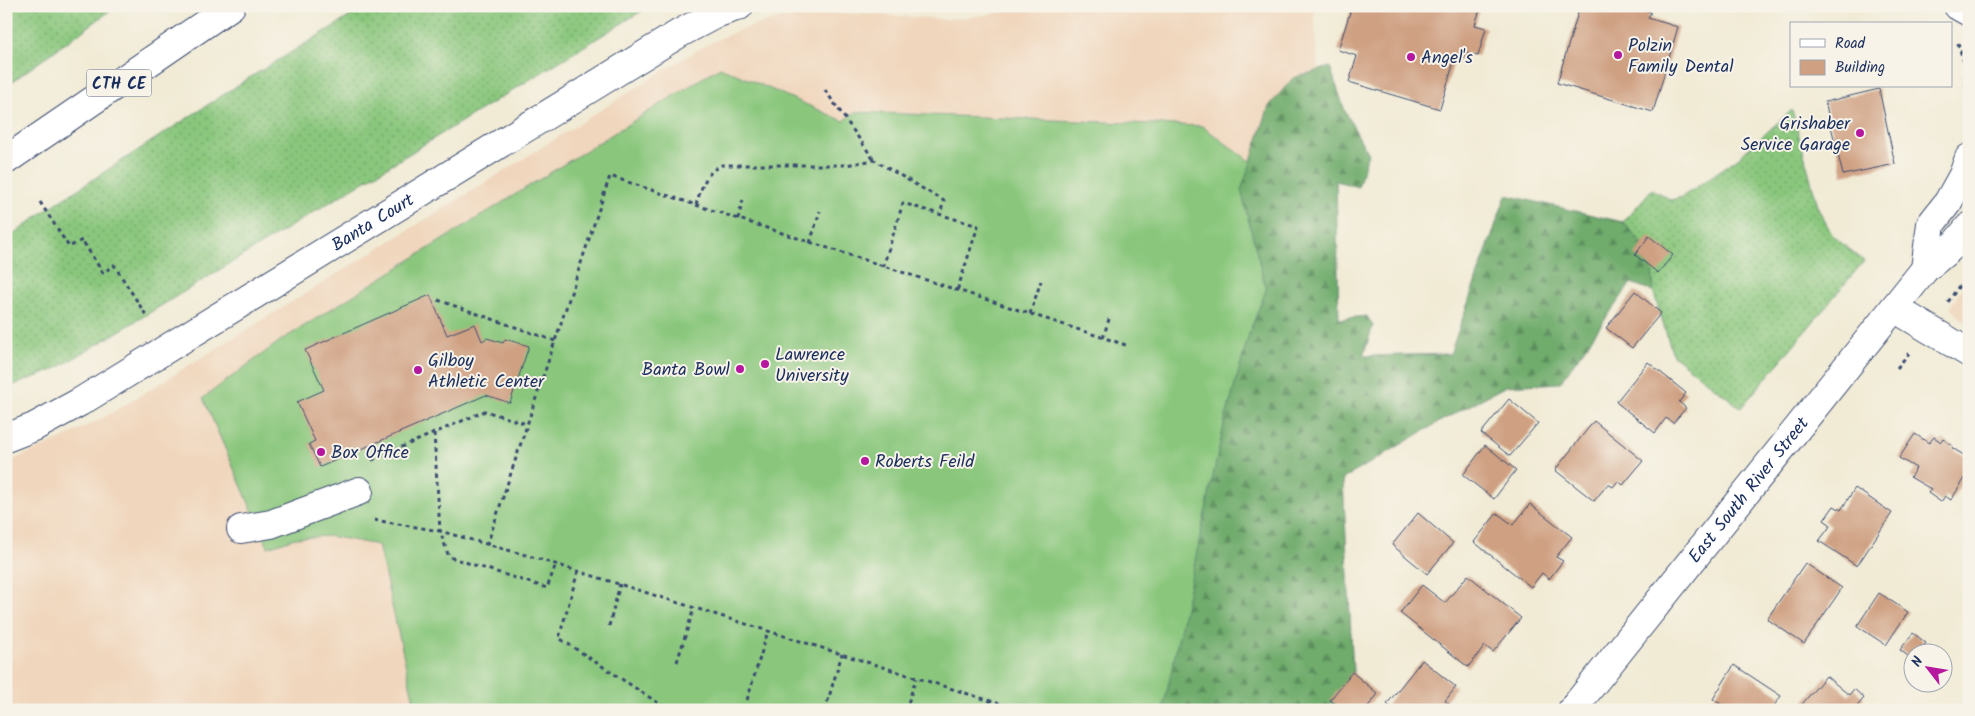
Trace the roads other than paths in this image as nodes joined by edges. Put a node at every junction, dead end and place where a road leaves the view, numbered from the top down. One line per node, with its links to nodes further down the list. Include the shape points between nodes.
1 (231, 6): 6 (street, CTH CE)
2 (739, 6): 11 (street, Banta Court, via 680,33 80,402)
3 (1958, 6): 4 (street)
4 (1969, 12)
5 (1969, 158): 8 (street, via 1948,202 1931,224)
6 (6, 160)
7 (1969, 227): 8 (street, East South River Street, via 1955,244)
8 (1925, 268): 9 (street, East South River Street)
9 (1894, 308): 10 (street); 14 (street, East South River Street)
10 (1969, 353)
11 (6, 438)
12 (359, 491): 13 (street, via 271,524)
13 (241, 528)
14 (1572, 710)

